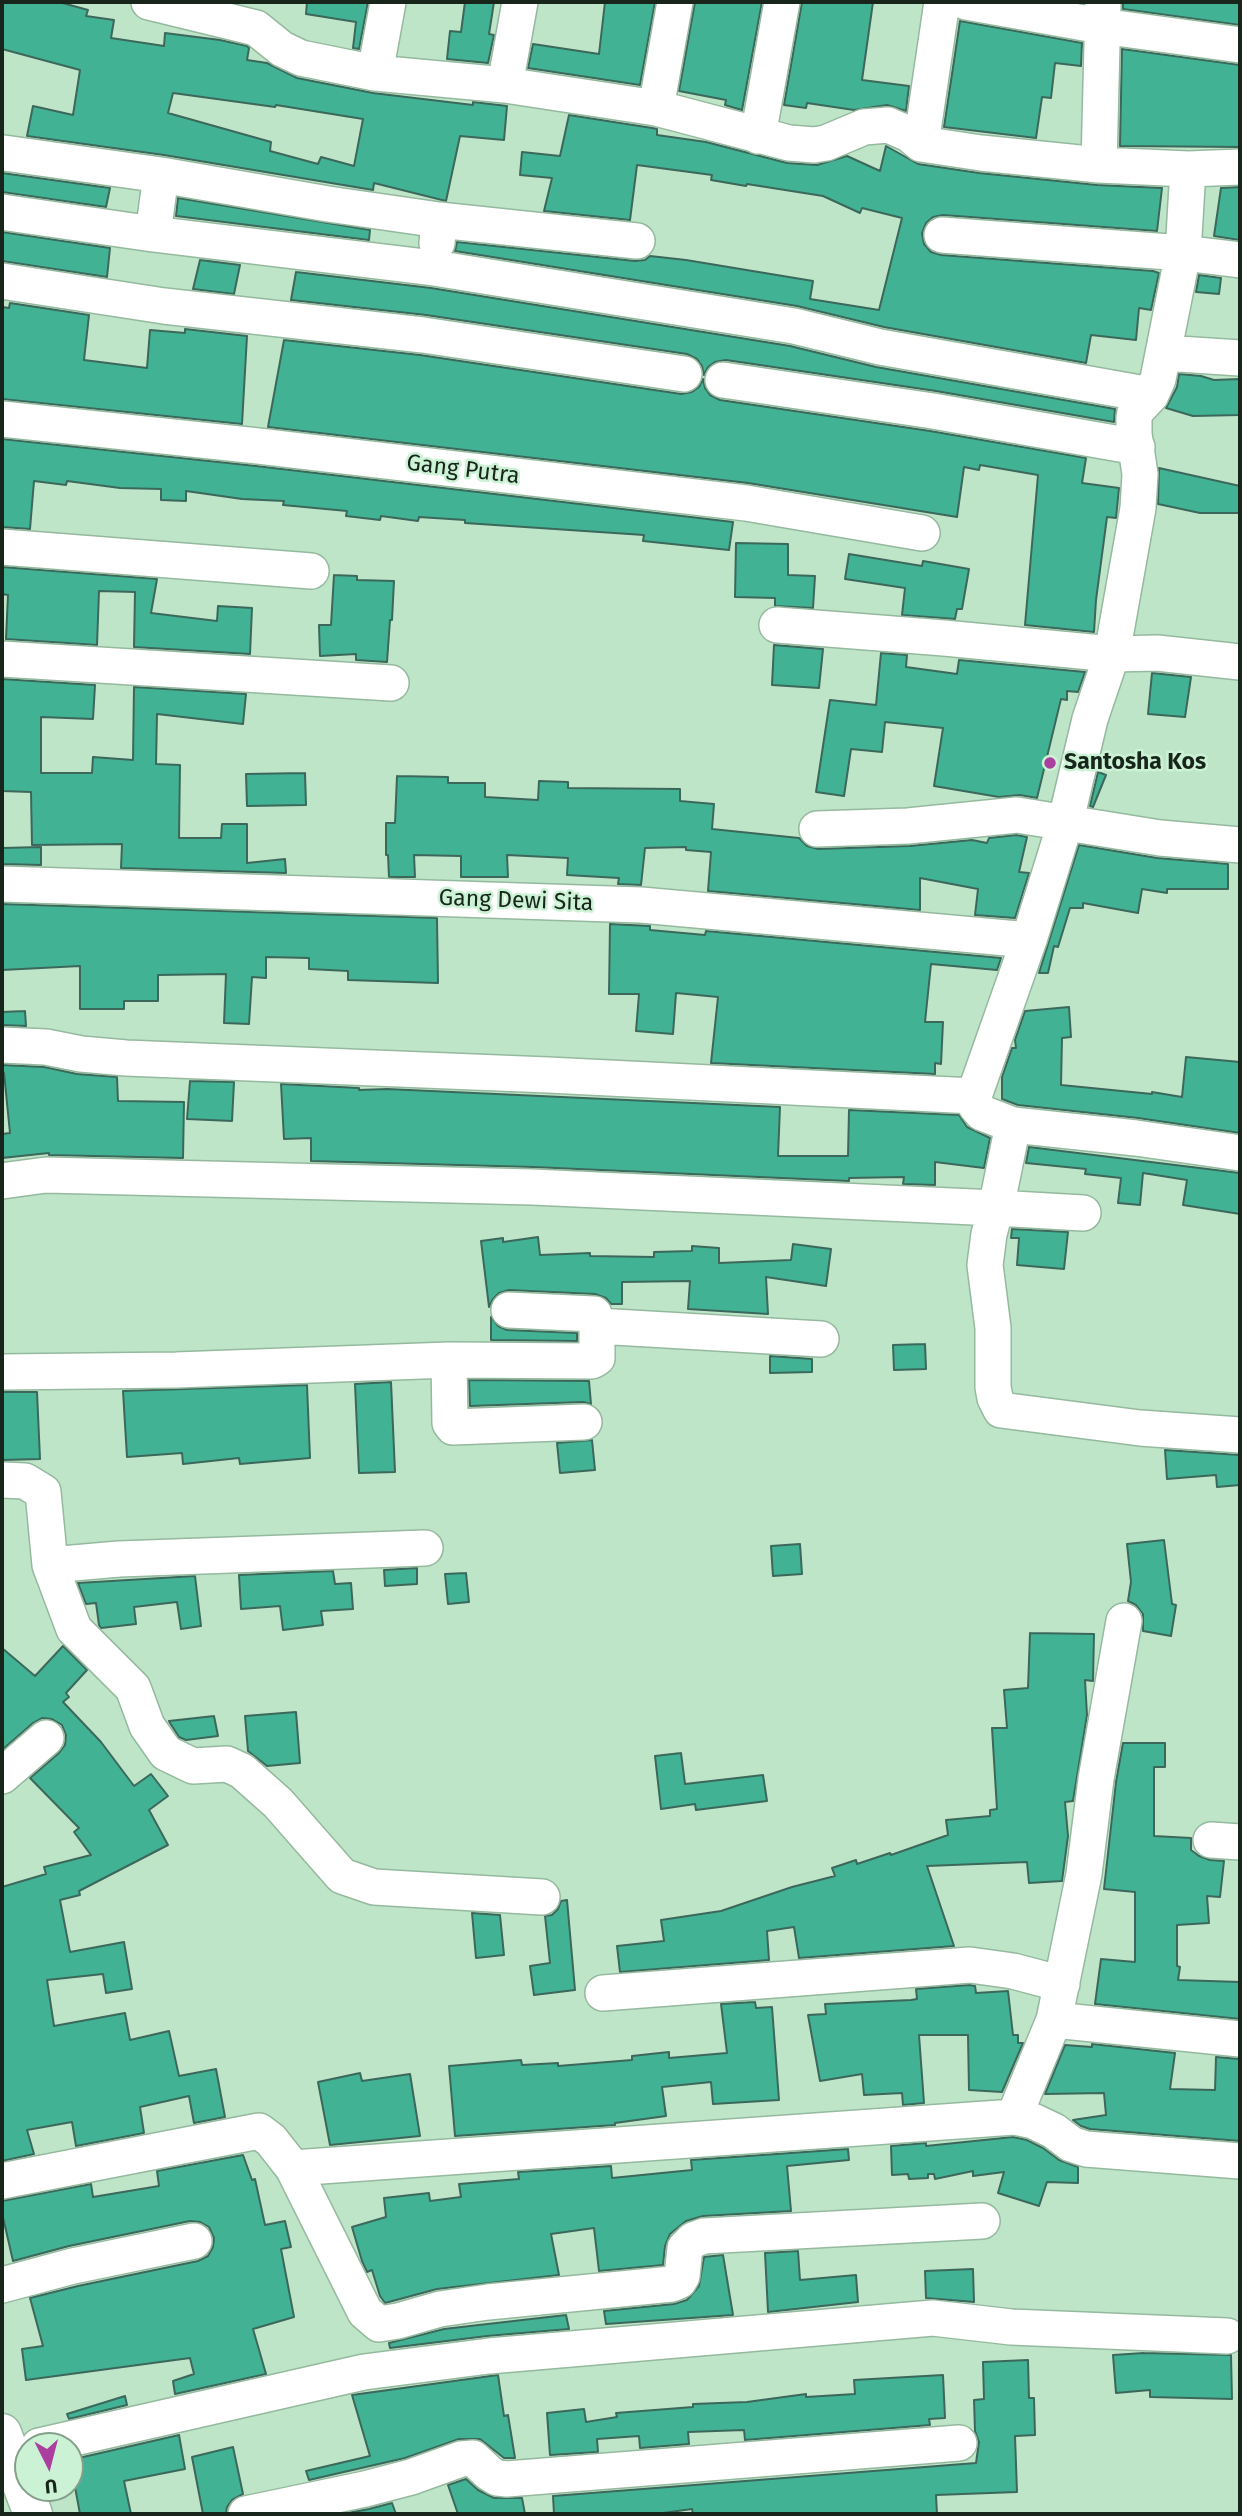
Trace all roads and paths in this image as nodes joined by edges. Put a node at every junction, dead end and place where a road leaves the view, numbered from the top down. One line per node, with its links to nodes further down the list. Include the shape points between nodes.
1 (388, 2): 11 (street)
2 (520, 2): 12 (street)
3 (675, 2): 13 (street)
4 (782, 2): 14 (street)
5 (942, 2): 15 (street)
6 (966, 2): 8 (street)
7 (165, 4): 9 (street)
8 (1102, 14): 10 (street); 17 (street)
9 (259, 15): 11 (street, via 282,49 301,58)
10 (1240, 45)
11 (375, 73): 12 (street)
12 (505, 85): 13 (street)
13 (656, 108): 14 (street)
14 (758, 136): 15 (street, via 814,145 864,127 888,125)
15 (922, 144): 17 (street)
16 (4, 153): 20 (street)
17 (1099, 165): 19 (street)
18 (1240, 167): 19 (street)
19 (1188, 169): 26 (street)
20 (161, 175): 22 (street); 23 (street)
21 (2, 212): 23 (street)
22 (439, 220): 25 (street); 28 (street)
23 (153, 234): 28 (street)
24 (942, 235): 26 (street)
25 (637, 241)
26 (1183, 253): 27 (street); 30 (street)
27 (1240, 260)
28 (434, 268): 34 (street, via 794,326 880,347)
29 (2, 281): 32 (street)
30 (1163, 353): 31 (street); 34 (street)
31 (1240, 358)
32 (684, 374)
33 (723, 380): 36 (street)
34 (1151, 395): 36 (street, via 1135,412)
35 (2, 419): 37 (street, Gang Putra, via 746,503)
36 (1136, 447): 41 (street, via 1138,508)
37 (922, 533)
38 (2, 547): 39 (street)
39 (312, 571)
40 (777, 625): 41 (street)
41 (1112, 654): 43 (street, via 1157,653); 45 (street, via 1090,719)
42 (2, 659): 44 (street)
43 (1240, 663)
44 (391, 684)
45 (1065, 824): 46 (street, via 1017,815); 47 (street); 49 (street)
46 (817, 829)
47 (1240, 845)
48 (2, 884): 49 (street, Gang Dewi Sita, via 641,905)
49 (1029, 940): 51 (street)
50 (2, 1045): 51 (street, via 46,1046 126,1058)
51 (974, 1096): 52 (street, via 982,1113)
52 (1013, 1125): 53 (street); 55 (street)
53 (1240, 1153)
54 (2, 1181): 55 (street, via 46,1175 532,1187)
55 (996, 1208): 56 (street); 63 (street, via 985,1265 993,1328 993,1387 1001,1410 1140,1429)
56 (1083, 1213)
57 (509, 1310): 58 (street, via 594,1314)
58 (597, 1326): 59 (street); 60 (street, via 598,1355 592,1361)
59 (821, 1339)
60 (449, 1360): 61 (street); 62 (street, via 453,1427)
61 (2, 1372)
62 (584, 1422)
63 (1240, 1435)
64 (2, 1480): 66 (street, via 24,1481 43,1492)
65 (425, 1548): 66 (street)
66 (50, 1565): 70 (street, via 74,1629 133,1688 147,1726 166,1753 193,1766 227,1764 242,1771 278,1802 342,1876 374,1887)
67 (1124, 1620): 71 (street)
68 (46, 1738): 69 (street)
69 (2, 1776)
70 (542, 1897)
71 (1062, 1983): 72 (street, via 970,1965); 73 (street)
72 (603, 1993)
73 (1054, 2020): 74 (street); 75 (street)
74 (1240, 2039)
75 (1014, 2117): 76 (street, via 1033,2121 1086,2149); 77 (street)
76 (1240, 2161)
77 (293, 2168): 78 (street, via 271,2140 256,2131); 79 (street, via 365,2312 379,2324 488,2302 673,2284 682,2276 685,2248 704,2236)
78 (2, 2182)
79 (982, 2221)
80 (194, 2241): 81 (street)
81 (2, 2285)
82 (1227, 2336): 83 (street, via 1000,2326 933,2318 489,2356 364,2372)
83 (84, 2440)
84 (959, 2443): 85 (street, via 507,2479 489,2473 474,2458 461,2459 388,2483)
85 (246, 2514)

